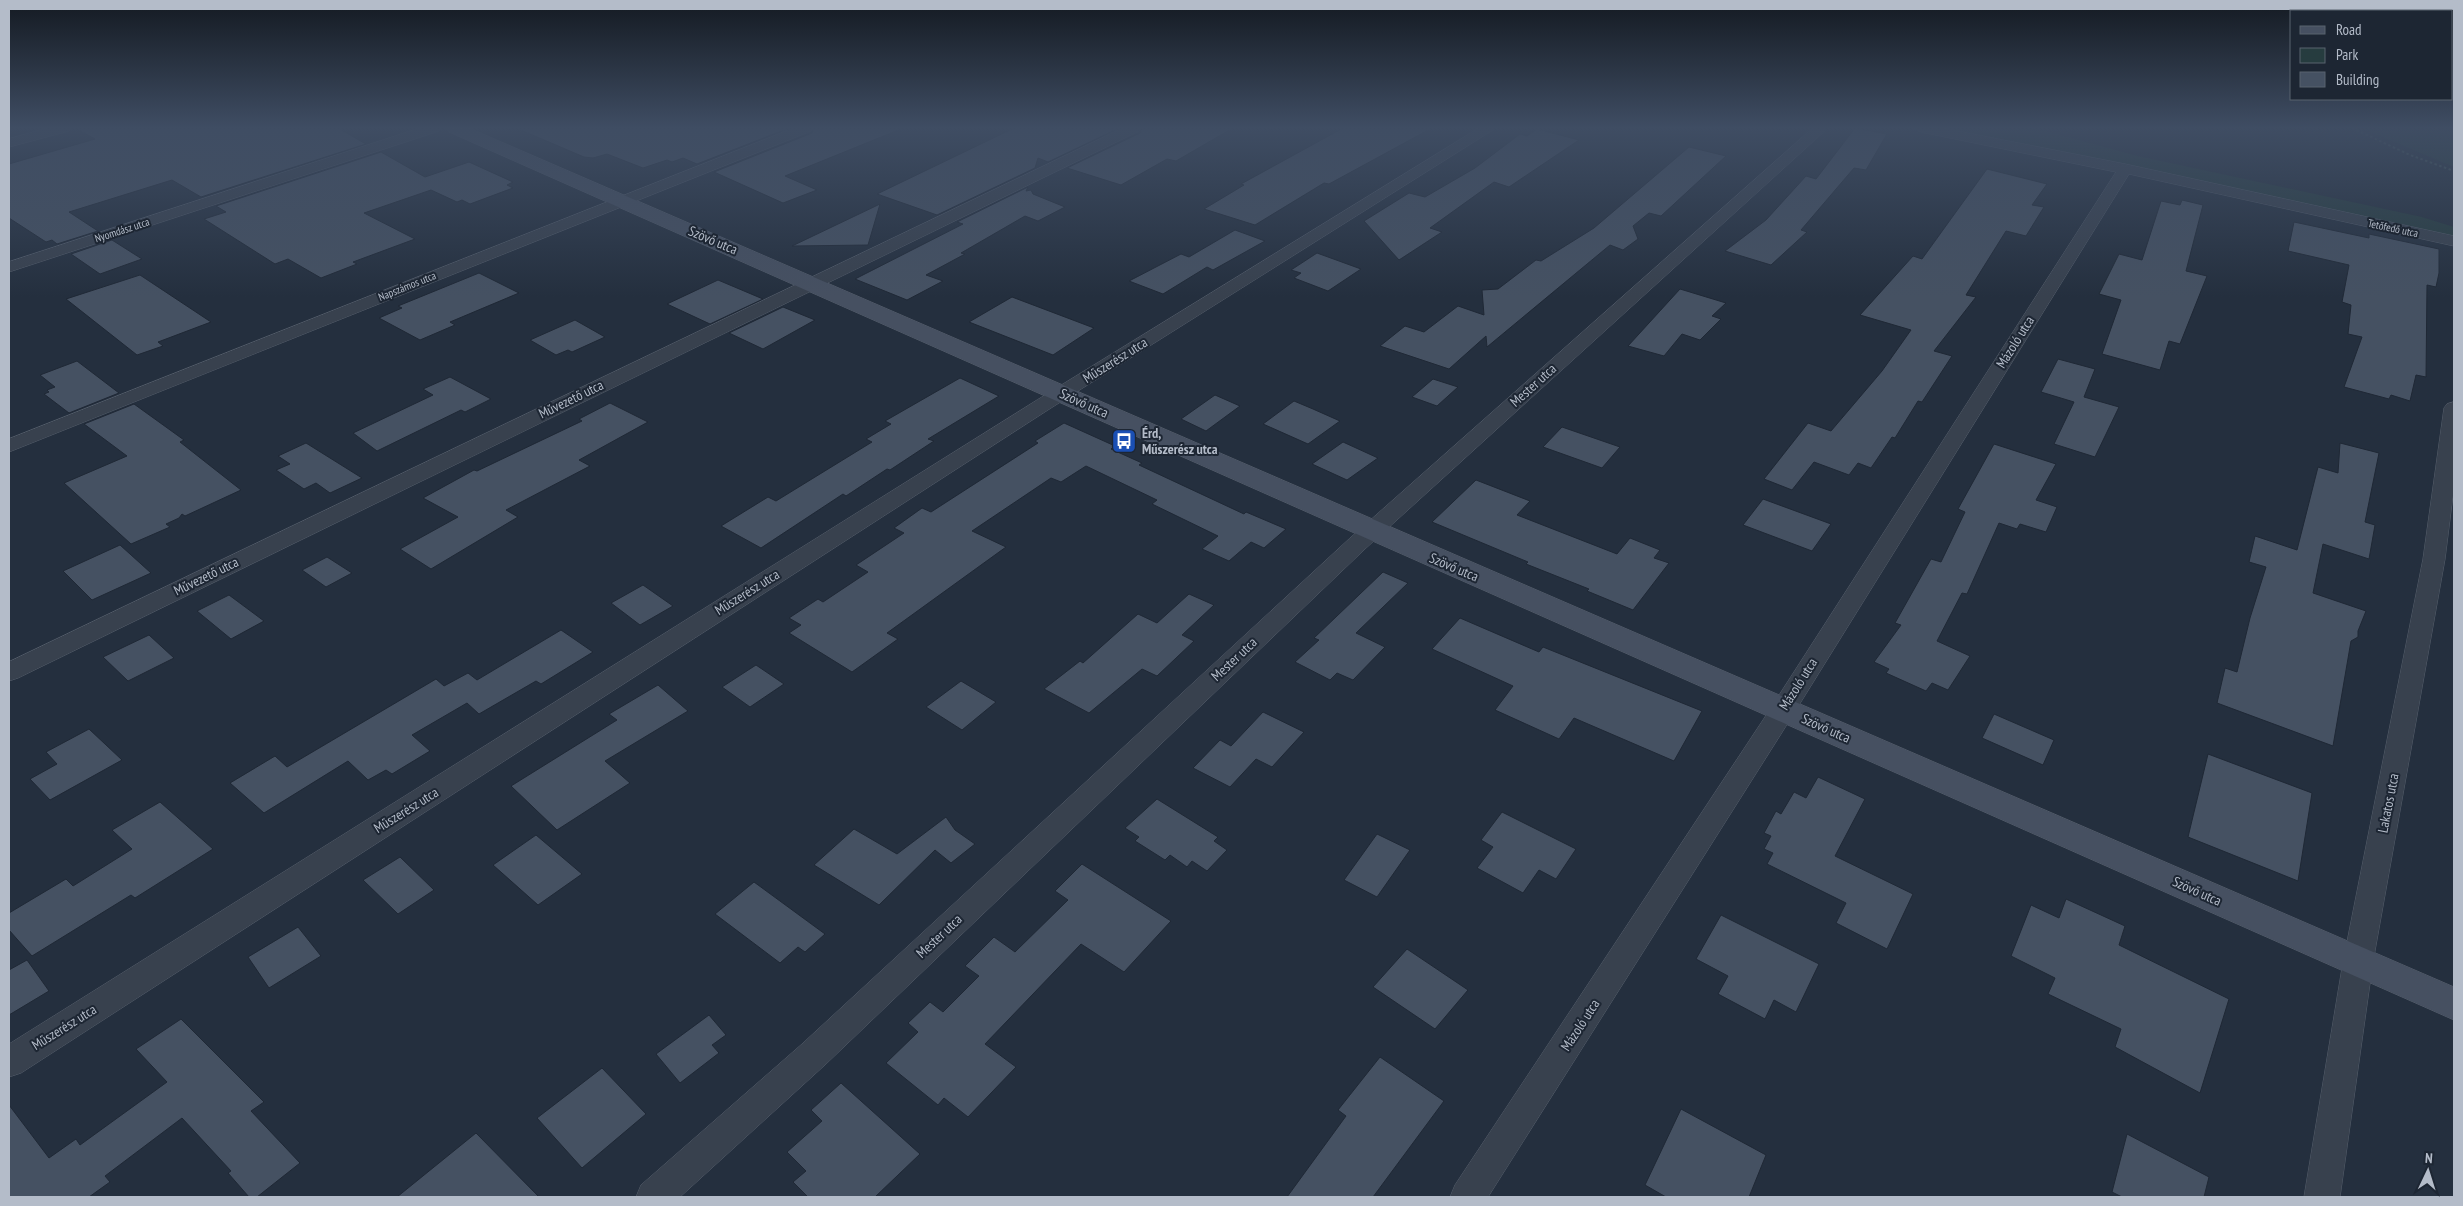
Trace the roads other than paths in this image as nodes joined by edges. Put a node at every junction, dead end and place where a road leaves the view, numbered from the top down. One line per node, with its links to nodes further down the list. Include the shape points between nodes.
1 (262, 184): 11 (street, Nyomdász utca)
2 (586, 184): 9 (street, Szövő utca)
3 (662, 184): 9 (street, Napszámos utca)
4 (1016, 184): 12 (street, Művezető utca)
5 (1398, 184): 13 (street, Műszerész utca)
6 (1757, 184): 17 (street, Mester utca)
7 (2115, 184): 19 (street, Mázoló utca)
8 (2195, 184): 10 (street, Tetőfedő utca)
9 (622, 200): 12 (street, Szövő utca); 15 (street, Napszámos utca)
10 (2454, 241)
11 (9, 267)
12 (810, 282): 13 (street, Szövő utca); 18 (street, Művezető utca)
13 (1062, 393): 17 (street, Szövő utca); 22 (street, Műszerész utca)
14 (2454, 408): 16 (street, Lakatos utca)
15 (9, 446)
16 (2448, 499): 20 (street, Lakatos utca)
17 (1372, 532): 19 (street, Szövő utca); 23 (street, Mester utca, via 814,1054)
18 (9, 672)
19 (1782, 709): 20 (street, Szövő utca); 24 (street, Mázoló utca)
20 (2358, 962): 21 (street, Szövő utca); 25 (street, Lakatos utca)
21 (2454, 1004)
22 (9, 1062)
23 (654, 1197)
24 (1468, 1197)
25 (2322, 1197)

